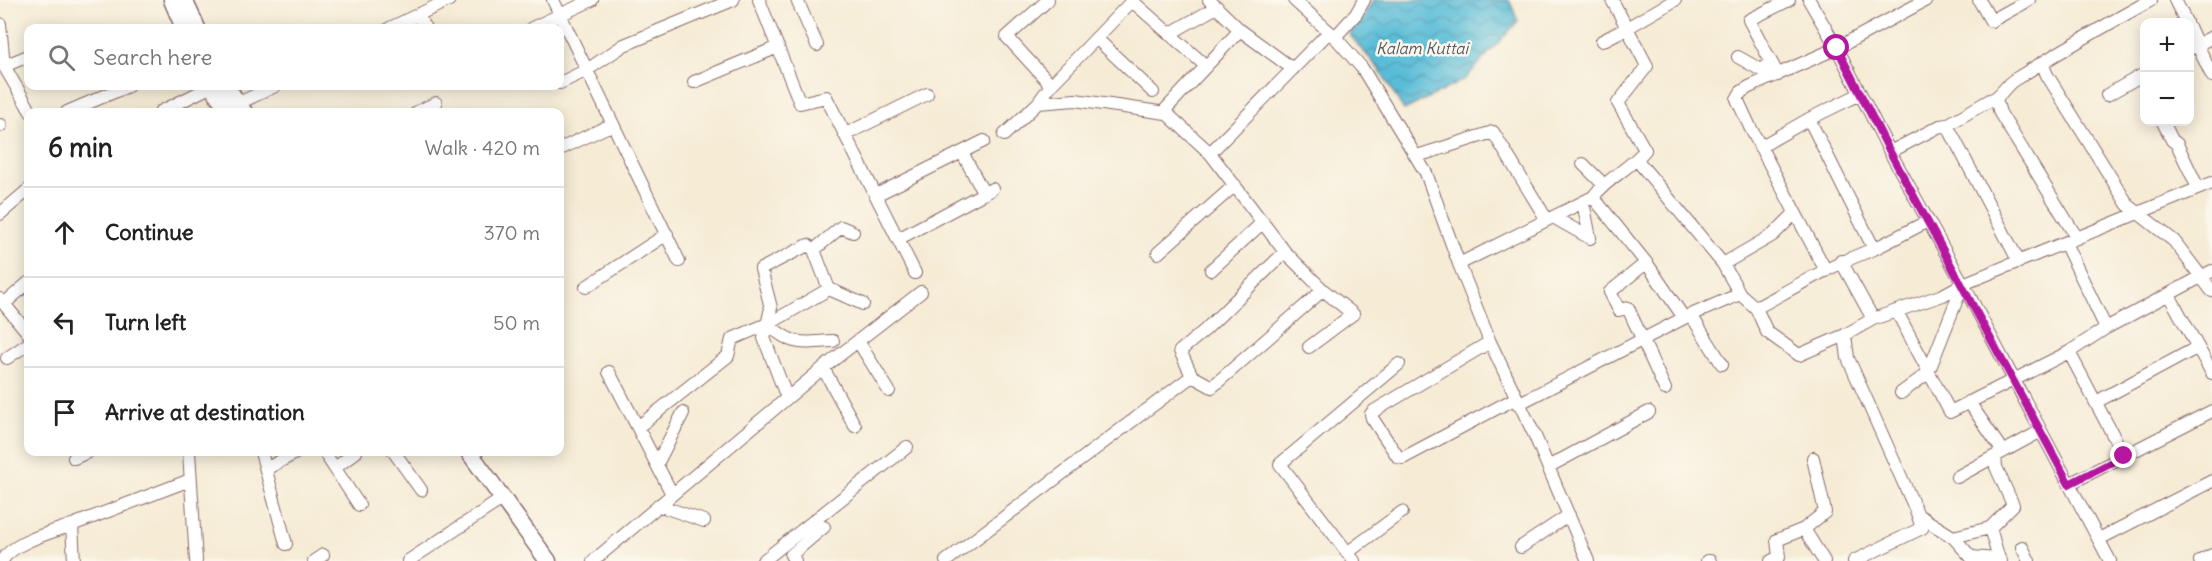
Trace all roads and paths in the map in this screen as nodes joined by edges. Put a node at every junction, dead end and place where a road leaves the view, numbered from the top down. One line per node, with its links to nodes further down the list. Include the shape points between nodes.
1 (171, 0): 27 (main road)
2 (184, 0): 28 (main road)
3 (449, 0): 23 (street)
4 (553, 0): 24 (street)
5 (592, 0): 24 (street)
6 (733, 0): 50 (street, via 624,45)
7 (759, 0): 40 (street)
8 (797, 0): 39 (street)
9 (1048, 0): 56 (street, via 1007,37)
10 (1294, 0): 35 (street)
11 (1364, 0): 35 (street, via 1356,14)
12 (1612, 0): 32 (street)
13 (1675, 0): 32 (street)
14 (1789, 0): 45 (street, via 1749,20)
15 (1809, 0): 42 (street)
16 (1926, 0): 42 (street)
17 (1978, 0): 18 (street, via 1991,21)
18 (2030, 0)
19 (2151, 0): 46 (street)
20 (2175, 0): 25 (street)
21 (1131, 1): 34 (street); 36 (street)
22 (1213, 3): 33 (street); 34 (street)
23 (418, 15): 29 (street); 30 (street)
24 (561, 15): 31 (street); 50 (street)
25 (2184, 18)
26 (0, 24): 47 (street)
27 (182, 24)
28 (195, 24)
29 (399, 24)
30 (423, 24)
31 (541, 24)
32 (1627, 28): 38 (street); 90 (street, via 1647,66 1617,103 1645,150)
33 (1240, 30): 48 (street); 49 (street)
34 (1169, 33): 48 (street)
35 (1332, 34): 49 (street); 89 (street, via 1362,68)
36 (1096, 38): 56 (street); 62 (street)
37 (2212, 38): 41 (street)
38 (1602, 41)
39 (817, 45)
40 (778, 47): 55 (street); 81 (street, via 800,103 826,97)
41 (2194, 47): 52 (street)
42 (1837, 48): 51 (street); 64 (street)
43 (1738, 57): 45 (street, via 1761,70)
44 (24, 58): 47 (street)
45 (1771, 62): 51 (street)
46 (2042, 63): 66 (street, via 2010,82); 99 (street, via 2128,205)
47 (4, 66): 69 (street)
48 (1206, 66): 76 (street)
49 (1293, 69): 88 (street)
50 (587, 70): 54 (street); 78 (street)
51 (1778, 75): 85 (street, via 1749,87 1737,99)
52 (2212, 76)
53 (2140, 79): 65 (street)
54 (564, 81)
55 (694, 82)
56 (1050, 86): 68 (street)
57 (119, 90): 70 (street)
58 (206, 90): 71 (street)
59 (216, 90): 72 (main road)
60 (227, 90): 73 (main road)
61 (268, 90): 74 (street)
62 (1153, 92)
63 (927, 94): 81 (street)
64 (1860, 94): 77 (street); 87 (street)
65 (2107, 95)
66 (1996, 99): 79 (street); 107 (street, via 2000,113)
67 (436, 103): 75 (street)
68 (1038, 103): 76 (street, via 1075,100); 82 (street)
69 (29, 108)
70 (76, 108)
71 (179, 108)
72 (232, 108)
73 (233, 108)
74 (237, 108)
75 (425, 108)
76 (1166, 113): 88 (street)
77 (1809, 119): 85 (street); 111 (street, via 1862,225)
78 (613, 124): 84 (street); 106 (street)
79 (1947, 125): 87 (street); 116 (street)
80 (2165, 126): 95 (street)
81 (846, 134): 97 (street)
82 (1004, 135)
83 (984, 141): 86 (street)
84 (564, 147)
85 (1760, 147): 101 (street)
86 (962, 152): 97 (street); 108 (street, via 988,191)
87 (1890, 152): 103 (street)
88 (1210, 153): 94 (street)
89 (1417, 156): 102 (street, via 1493,132); 118 (street)
90 (1637, 160): 93 (street); 119 (street)
91 (1583, 164): 93 (street)
92 (2212, 183): 95 (street)
93 (1603, 184): 98 (street)
94 (1235, 185): 104 (street); 113 (street)
95 (2198, 188): 99 (street)
96 (24, 193): 100 (street)
97 (876, 195): 108 (street)
98 (1588, 200): 102 (street); 102 (street, via 1590,238); 117 (street)
99 (2138, 213): 107 (street); 123 (street)
100 (0, 214)
101 (1794, 214): 119 (street, via 1773,235); 121 (street)
102 (1550, 219): 118 (street)
103 (1928, 221): 111 (street); 124 (street)
104 (1263, 222): 112 (street); 120 (street)
105 (853, 232): 110 (street, via 841,227)
106 (667, 234): 114 (street); 126 (street)
107 (2077, 238): 109 (street)
108 (898, 239): 122 (street)
109 (2065, 243): 116 (street); 141 (street)
110 (813, 250): 127 (street); 139 (street, via 808,245 761,269 771,308)
111 (1869, 250): 115 (street)
112 (1285, 252): 128 (street); 158 (street, via 1180,351)
113 (1158, 253)
114 (679, 261)
115 (1841, 261): 121 (street); 138 (street)
116 (2019, 262): 124 (street)
117 (1646, 263): 137 (street); 143 (street, via 1610,292 1619,310 1628,308)
118 (1459, 264): 146 (street)
119 (1723, 264): 131 (street)
120 (1211, 270)
121 (1826, 271): 135 (street)
122 (915, 273)
123 (2207, 274): 129 (street); 132 (street)
124 (1963, 284): 136 (street); 156 (street); 159 (street)
125 (24, 286): 133 (street)
126 (586, 287)
127 (829, 289): 134 (street); 139 (street)
128 (1323, 290): 148 (street, via 1353,314); 158 (street, via 1212,387)
129 (2212, 291)
130 (921, 292): 145 (street)
131 (1740, 294): 135 (street); 137 (street)
132 (2169, 295): 141 (street); 149 (street)
133 (2, 302): 140 (street)
134 (863, 304)
135 (1756, 308): 142 (street, via 1767,332 1799,355)
136 (1897, 312): 138 (street); 156 (street)
137 (1687, 317): 143 (street); 153 (street)
138 (1873, 319): 142 (street)
139 (767, 324): 144 (street, via 797,344); 163 (street, via 764,338 768,354); 171 (street, via 732,339 728,356)
140 (24, 328)
141 (2106, 328): 150 (street)
142 (1845, 335): 200 (street, via 1848,358)
143 (1643, 339): 160 (street); 164 (street)
144 (833, 341)
145 (858, 341): 154 (street); 161 (street)
146 (1490, 342): 164 (street); 164 (street, via 1374,411 1372,418 1398,457 1403,458)
147 (24, 347): 151 (street)
148 (1309, 347)
149 (2198, 347): 157 (street); 166 (street)
150 (2069, 352): 159 (street); 166 (street)
151 (7, 358)
152 (1399, 364): 213 (street, via 1280,464)
153 (1722, 364)
154 (823, 368): 163 (street); 170 (street)
155 (609, 372): 171 (street)
156 (1928, 373): 162 (street); 165 (street, via 1950,412)
157 (2212, 373)
158 (1192, 376): 224 (street)
159 (2014, 381): 165 (street); 172 (street)
160 (1665, 389)
161 (888, 391)
162 (1901, 393)
163 (787, 398): 195 (street)
164 (1517, 401): 187 (street)
165 (1970, 402): 174 (street)
166 (2096, 402): 183 (street)
167 (2212, 411): 183 (street)
168 (1649, 412): 187 (street)
169 (683, 413): 186 (street)
170 (855, 426)
171 (638, 427): 186 (street)
172 (2041, 431): 174 (street); 193 (street)
173 (907, 447): 222 (street)
174 (1999, 454): 190 (street); 205 (street, via 1996,467 2013,505)
175 (79, 456): 184 (street)
176 (189, 456): 191 (street)
177 (262, 456): 189 (street)
178 (290, 456): 189 (street)
179 (326, 456): 188 (street)
180 (350, 456): 188 (street)
181 (397, 456): 194 (street)
182 (472, 456): 196 (main road)
183 (2124, 456): 193 (street)
184 (74, 458)
185 (1813, 458): 206 (street, via 1825,512)
186 (657, 464): 195 (street)
187 (1548, 467): 201 (street)
188 (334, 468): 197 (street)
189 (266, 469): 209 (street)
190 (1957, 477)
191 (190, 480): 203 (street); 219 (street)
192 (2212, 481): 208 (street)
193 (2069, 484): 208 (street)
194 (421, 490)
195 (672, 494): 198 (street)
196 (502, 499): 214 (main road); 220 (street)
197 (359, 505)
198 (658, 506): 202 (street); 221 (street)
199 (1402, 512): 213 (street)
200 (1917, 513): 207 (street); 215 (street, via 1922,528)
201 (1569, 515): 210 (street); 225 (street)
202 (704, 521)
203 (72, 525): 217 (street, via 14,548); 218 (street)
204 (824, 527): 223 (street, via 791,555)
205 (1990, 528): 207 (street); 216 (street)
206 (1804, 529): 226 (street, via 1777,540 1779,557); 227 (street)
207 (1953, 537): 216 (street, via 1971,557)
208 (2098, 539): 229 (street)
209 (286, 544)
210 (1521, 547)
211 (2022, 547): 228 (street)
212 (2212, 555): 230 (street)
213 (1351, 557)
214 (546, 560)
215 (1861, 560)
216 (2000, 560)
217 (2, 561)
218 (74, 561)
219 (196, 561)
220 (408, 561)
221 (593, 561)
222 (763, 561)
223 (795, 561)
224 (946, 561)
225 (1588, 561)
226 (1771, 561)
227 (1824, 561)
228 (2029, 561)
229 (2110, 561)
230 (2200, 561)

